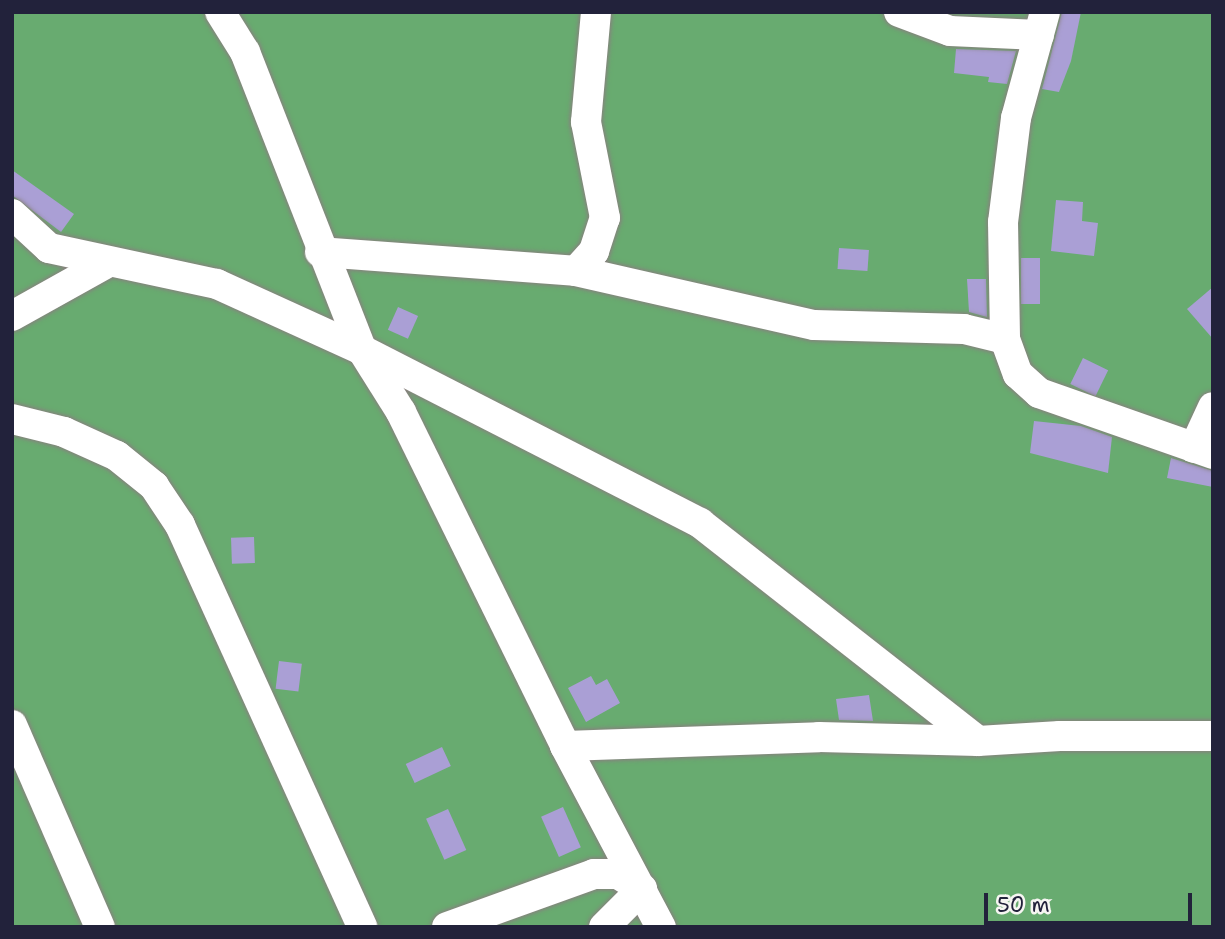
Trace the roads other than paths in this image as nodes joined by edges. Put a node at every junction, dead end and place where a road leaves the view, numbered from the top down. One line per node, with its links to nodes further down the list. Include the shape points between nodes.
1 (220, 12): 6 (street, via 244,52)
2 (596, 12): 8 (street, via 586,122 605,219 594,251)
3 (899, 12): 4 (street, via 950,31)
4 (1042, 23): 10 (street, via 1016,118 1003,222)
5 (12, 214): 7 (street, via 49,248)
6 (320, 251): 8 (street); 11 (street)
7 (107, 263): 9 (street); 11 (street, via 217,284)
8 (576, 271): 10 (street, via 814,324 964,329)
9 (12, 316)
10 (1005, 339): 14 (street, via 1018,374 1039,393)
11 (362, 350): 17 (street, via 700,523); 18 (street, via 401,412)
12 (1213, 407): 14 (street)
13 (12, 419): 21 (street, via 64,432 117,456 154,486 180,525)
14 (1204, 451)
15 (12, 725): 20 (street)
16 (1213, 736): 17 (street)
17 (978, 741): 18 (street, via 819,737)
18 (565, 747): 19 (street)
19 (642, 889): 22 (street, via 618,874 594,874); 23 (street); 24 (street)
20 (100, 927)
21 (362, 927)
22 (447, 927)
23 (604, 927)
24 (661, 927)

